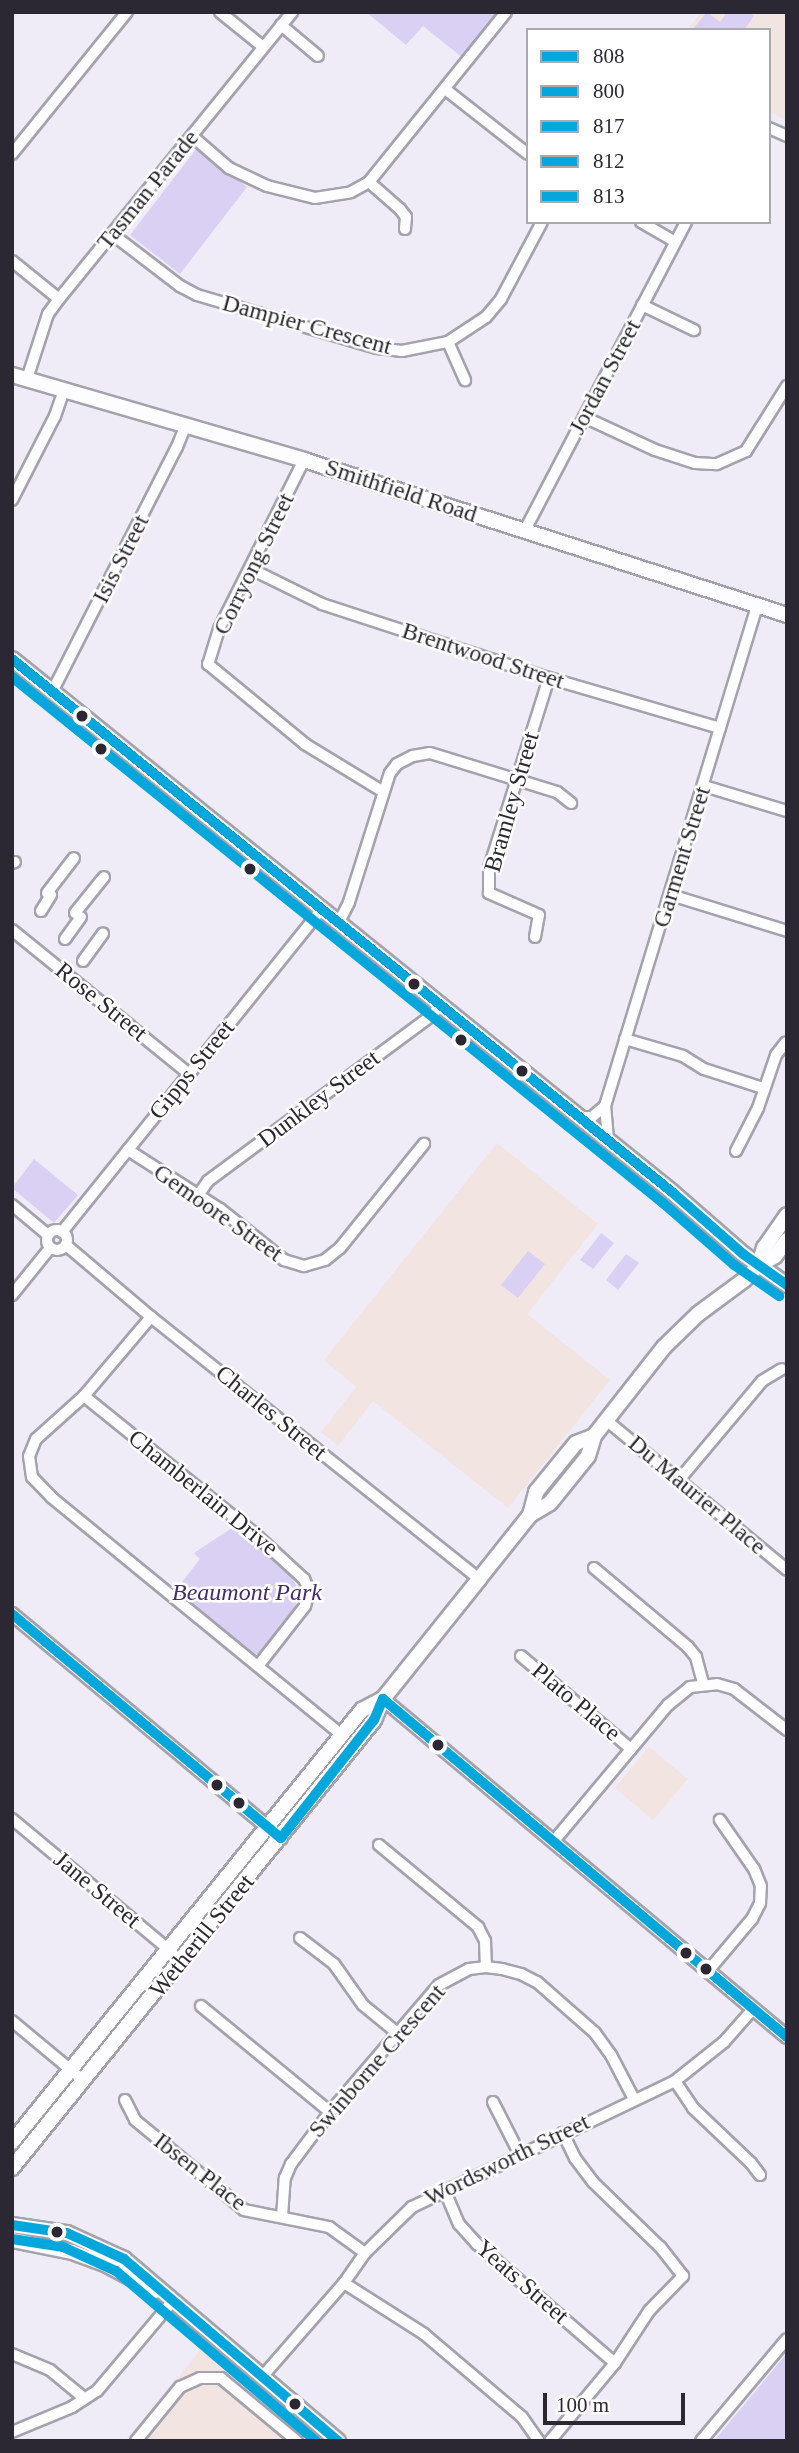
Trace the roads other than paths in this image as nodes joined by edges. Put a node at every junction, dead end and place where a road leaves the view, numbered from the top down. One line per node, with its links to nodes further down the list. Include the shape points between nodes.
1 (127, 12): 13 (street)
2 (220, 12): 6 (street)
3 (292, 12): 5 (street, Tasman Parade)
4 (506, 12): 8 (street)
5 (281, 26): 6 (street, Tasman Parade); 7 (street)
6 (263, 47): 10 (street, Tasman Parade)
7 (318, 56)
8 (445, 89): 12 (street); 14 (street)
9 (771, 129): 11 (street)
10 (192, 136): 14 (street, via 245,178 289,192 332,198); 19 (street, Tasman Parade)
11 (787, 136)
12 (526, 152)
13 (12, 154)
14 (369, 182): 18 (street, via 400,208 406,217)
15 (541, 224): 25 (street, Dampier Crescent, via 501,299 470,331)
16 (644, 224): 20 (street)
17 (685, 224): 20 (street, Jordan Street)
18 (405, 229)
19 (113, 234): 22 (street, Tasman Parade); 25 (street, Dampier Crescent, via 197,295 377,348 402,351)
20 (676, 242): 23 (street, Jordan Street)
21 (12, 261): 22 (street)
22 (59, 299): 27 (street, Tasman Parade, via 48,314)
23 (642, 305): 24 (street); 31 (street, Jordan Street)
24 (694, 330)
25 (448, 342): 28 (street)
26 (12, 375): 27 (main road, Smithfield Road)
27 (27, 379): 30 (main road, Smithfield Road)
28 (465, 380)
29 (787, 386): 31 (street, via 746,451 717,464 695,463 655,450)
30 (64, 390): 32 (main road, Smithfield Road); 34 (street)
31 (584, 417): 35 (street, Jordan Street)
32 (186, 425): 33 (main road, Smithfield Road); 41 (street, Isis Street)
33 (304, 460): 35 (main road, Smithfield Road); 36 (street, Corryong Street)
34 (12, 500)
35 (524, 532): 37 (main road, Smithfield Road)
36 (251, 569): 40 (street, Brentwood Street, via 322,604); 45 (street, Corryong Street, via 219,629 208,664 304,744)
37 (757, 606): 38 (main road, Smithfield Road); 42 (street, Garment Street)
38 (787, 615)
39 (12, 659): 41 (main road)
40 (549, 678): 42 (street, Brentwood Street); 43 (street, Bramley Street)
41 (52, 692): 51 (main road)
42 (720, 728): 44 (street, Garment Street)
43 (517, 780): 45 (street, via 430,753 397,764); 46 (street, via 556,792); 57 (street, Bramley Street, via 489,868 489,893 540,915)
44 (704, 786): 47 (street); 50 (street, Garment Street)
45 (382, 791): 53 (street)
46 (571, 803)
47 (787, 811)
48 (74, 858): 52 (street)
49 (104, 877): 58 (street)
50 (671, 895): 55 (street); 61 (street, Garment Street)
51 (322, 909): 53 (main road); 63 (street, Gipps Street)
52 (41, 911)
53 (339, 922): 60 (main road)
54 (12, 930): 63 (street, Rose Street)
55 (787, 931)
56 (103, 933): 59 (street)
57 (535, 937)
58 (65, 939)
59 (83, 961)
60 (441, 1004): 66 (main road); 71 (street, Dunkley Street, via 208,1181)
61 (625, 1039): 64 (street); 65 (street, Garment Street)
62 (786, 1042): 64 (street)
63 (189, 1074): 69 (street, Gipps Street)
64 (764, 1088): 70 (street)
65 (606, 1106): 66 (street, via 592,1117); 67 (street, Garment Street)
66 (579, 1117): 67 (main road)
67 (608, 1141): 79 (main road)
68 (424, 1143): 71 (street, Gemoore Street, via 340,1248 315,1264 294,1266 284,1260)
69 (128, 1150): 71 (street, Gemoore Street); 74 (street, Gipps Street)
70 (736, 1150)
71 (199, 1194)
72 (12, 1205): 75 (street)
73 (787, 1215): 79 (main road, via 764,1248)
74 (62, 1231): 75 (street); 77 (street)
75 (48, 1235): 78 (street)
76 (787, 1240): 79 (main road, Wetherill Street, via 775,1256)
77 (66, 1245): 78 (street, via 59,1250); 82 (street, Charles Street)
78 (50, 1248): 81 (street)
79 (759, 1265): 80 (main road); 85 (main road, Wetherill Street, via 679,1331)
80 (787, 1285)
81 (12, 1294)
82 (151, 1317): 84 (street); 89 (street, Charles Street)
83 (782, 1369): 86 (street, via 762,1381)
84 (84, 1396): 92 (street, Chamberlain Drive, via 304,1579 309,1590 305,1606); 92 (street, via 36,1439 29,1456 32,1477)
85 (606, 1420): 86 (street, Du Maurier Place); 89 (main road, Wetherill Street, via 594,1436 576,1443 536,1492 530,1515)
86 (679, 1480): 87 (street, Du Maurier Place)
87 (785, 1565)
88 (594, 1568): 93 (street, via 688,1647 696,1657)
89 (478, 1579): 94 (main road, Wetherill Street)
90 (12, 1615): 100 (street)
91 (521, 1656): 97 (street, Plato Place)
92 (258, 1666): 96 (street)
93 (703, 1683): 95 (street, via 734,1689); 97 (street, via 679,1694)
94 (383, 1699): 96 (main road, Wetherill Street, via 362,1710); 101 (main road, Wetherill Street, via 374,1720); 102 (street)
95 (787, 1730)
96 (342, 1735): 100 (main road, Wetherill Street)
97 (631, 1749): 102 (street)
98 (12, 1819): 105 (street, Jane Street)
99 (720, 1821): 108 (street, via 754,1869 761,1886 760,1903)
100 (267, 1827): 101 (street); 105 (main road, Wetherill Street)
101 (281, 1838): 106 (main road, Wetherill Street)
102 (553, 1842): 108 (street)
103 (379, 1845): 107 (street, via 478,1927 485,1941)
104 (300, 1938): 112 (street, via 334,1964 363,2005)
105 (169, 1950): 106 (street, Jane Street); 114 (main road, Wetherill Street)
106 (182, 1961): 115 (main road, Wetherill Street)
107 (486, 1967): 112 (street, Swinborne Crescent, via 453,1975 439,1985); 117 (street, Swinborne Crescent, via 522,1974 568,2008 611,2055)
108 (708, 1971): 110 (street)
109 (201, 2006): 120 (street)
110 (753, 2009): 113 (street); 116 (street, Wordsworth Street, via 724,2042)
111 (12, 2021): 114 (street)
112 (397, 2032): 120 (street, Swinborne Crescent)
113 (787, 2037)
114 (71, 2070): 115 (street); 122 (main road, Wetherill Street)
115 (83, 2081): 124 (main road, Wetherill Street)
116 (675, 2081): 117 (street, Wordsworth Street); 125 (street, via 693,2108)
117 (634, 2099): 121 (street, Wordsworth Street)
118 (125, 2101): 127 (street, Ibsen Place, via 135,2120 244,2210)
119 (493, 2102): 123 (street)
120 (330, 2112): 127 (street, Swinborne Crescent, via 291,2164 285,2178)
121 (564, 2133): 123 (street, Wordsworth Street); 135 (street, via 593,2182 660,2246 683,2276 649,2311)
122 (12, 2142)
123 (519, 2153): 126 (street, Wordsworth Street)
124 (12, 2168)
125 (760, 2175)
126 (444, 2189): 130 (street, Wordsworth Street, via 412,2207); 135 (street, Yeats Street, via 458,2224 477,2244)
127 (282, 2217): 130 (street, Ibsen Place, via 329,2227)
128 (13, 2225): 132 (main road, via 48,2229 97,2245 144,2273)
129 (12, 2240): 132 (main road, via 92,2259)
130 (365, 2253): 131 (street, Wordsworth Street)
131 (344, 2283): 136 (street, Wordsworth Street); 142 (street, via 424,2334 522,2417)
132 (168, 2298): 136 (main road); 137 (street, via 109,2379)
133 (787, 2339): 144 (street)
134 (12, 2354): 137 (street, via 50,2370)
135 (615, 2363): 143 (street)
136 (262, 2377): 141 (main road)
137 (85, 2399): 138 (street)
138 (12, 2432)
139 (136, 2441): 140 (street, via 180,2387 200,2378 221,2378)
140 (297, 2441)
141 (338, 2441)
142 (539, 2441)
143 (550, 2441)
144 (701, 2441)

